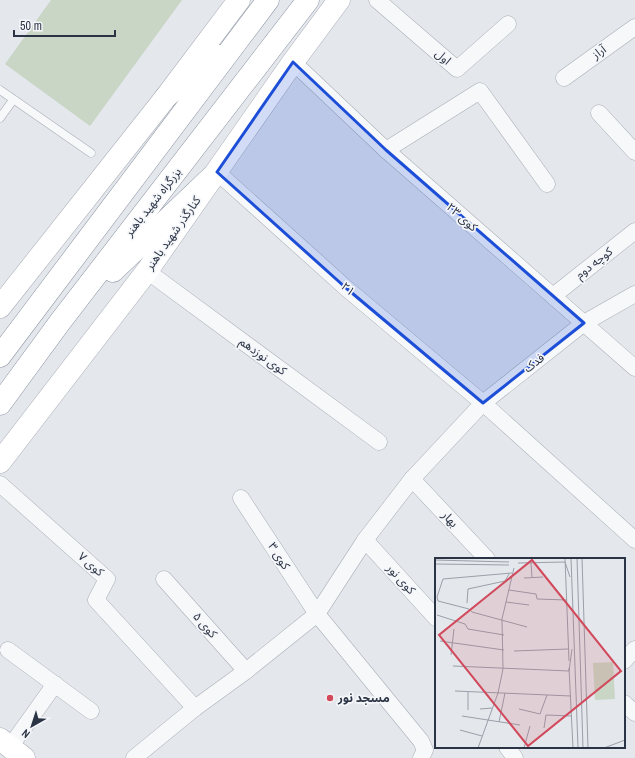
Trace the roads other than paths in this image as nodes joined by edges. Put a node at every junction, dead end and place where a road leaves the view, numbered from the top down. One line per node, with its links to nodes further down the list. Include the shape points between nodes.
1 (239, 0): 12 (main road)
2 (268, 0): 8 (main road)
3 (308, 0): 26 (main road, بزرگراه شهید باهنر)
4 (339, 0): 9 (main road, کنارگذر شهید باهنر)
5 (377, 0): 6 (street, اول, via 456,69)
6 (508, 24)
7 (635, 27): 10 (street, آراز)
8 (245, 30): 12 (main road); 28 (main road)
9 (293, 62): 16 (street, کوی ۲۳); 19 (main road, کنارگذر شهید باهنر)
10 (564, 78)
11 (0, 90): 13 (lane)
12 (166, 97): 25 (main road)
13 (13, 100): 15 (lane); 18 (lane)
14 (599, 113): 17 (street)
15 (0, 118)
16 (386, 150): 20 (street, via 480,91); 24 (street, کوی ۲۳)
17 (635, 152)
18 (91, 153)
19 (217, 172): 22 (main road, کنارگذر شهید باهنر); 26 (main road); 31 (street, ۲۱, via 346,288)
20 (547, 184)
21 (635, 231): 24 (street, کوچه دوم)
22 (147, 271): 33 (street, کوی نوزدهم); 34 (main road, کنارگذر شهید باهنر)
23 (635, 294): 27 (street, فدک)
24 (553, 296): 27 (street, کوی ۲۳)
25 (0, 307)
26 (60, 322): 30 (main road, بزرگراه شهید باهنر)
27 (584, 323): 29 (street, کوی ۲۳); 31 (street, فدک)
28 (0, 356): 30 (main road)
29 (635, 368)
30 (23, 373): 32 (main road, بزرگراه شهید باهنر)
31 (483, 403): 35 (street); 39 (street, ۲۱)
32 (0, 404)
33 (379, 442)
34 (0, 462)
35 (412, 479): 38 (street); 40 (street, بهار)
36 (0, 484): 50 (street, کوی ۷, via 107,578 96,600)
37 (242, 498): 42 (street, کوی ۳)
38 (365, 540): 42 (street); 43 (street, کوی نور)
39 (635, 540)
40 (486, 558)
41 (164, 579): 47 (street, کوی ۵)
42 (317, 614): 47 (street); 56 (street, کوی ۳, via 421,741 425,750)
43 (435, 617)
44 (635, 649): 46 (street)
45 (8, 650): 48 (street)
46 (625, 660)
47 (246, 671): 50 (street)
48 (55, 684): 51 (street); 53 (street)
49 (625, 704): 52 (street)
50 (195, 708): 55 (street)
51 (91, 711)
52 (635, 713)
53 (11, 748)
54 (508, 748): 57 (street)
55 (134, 758)
56 (421, 758)
57 (515, 758)

